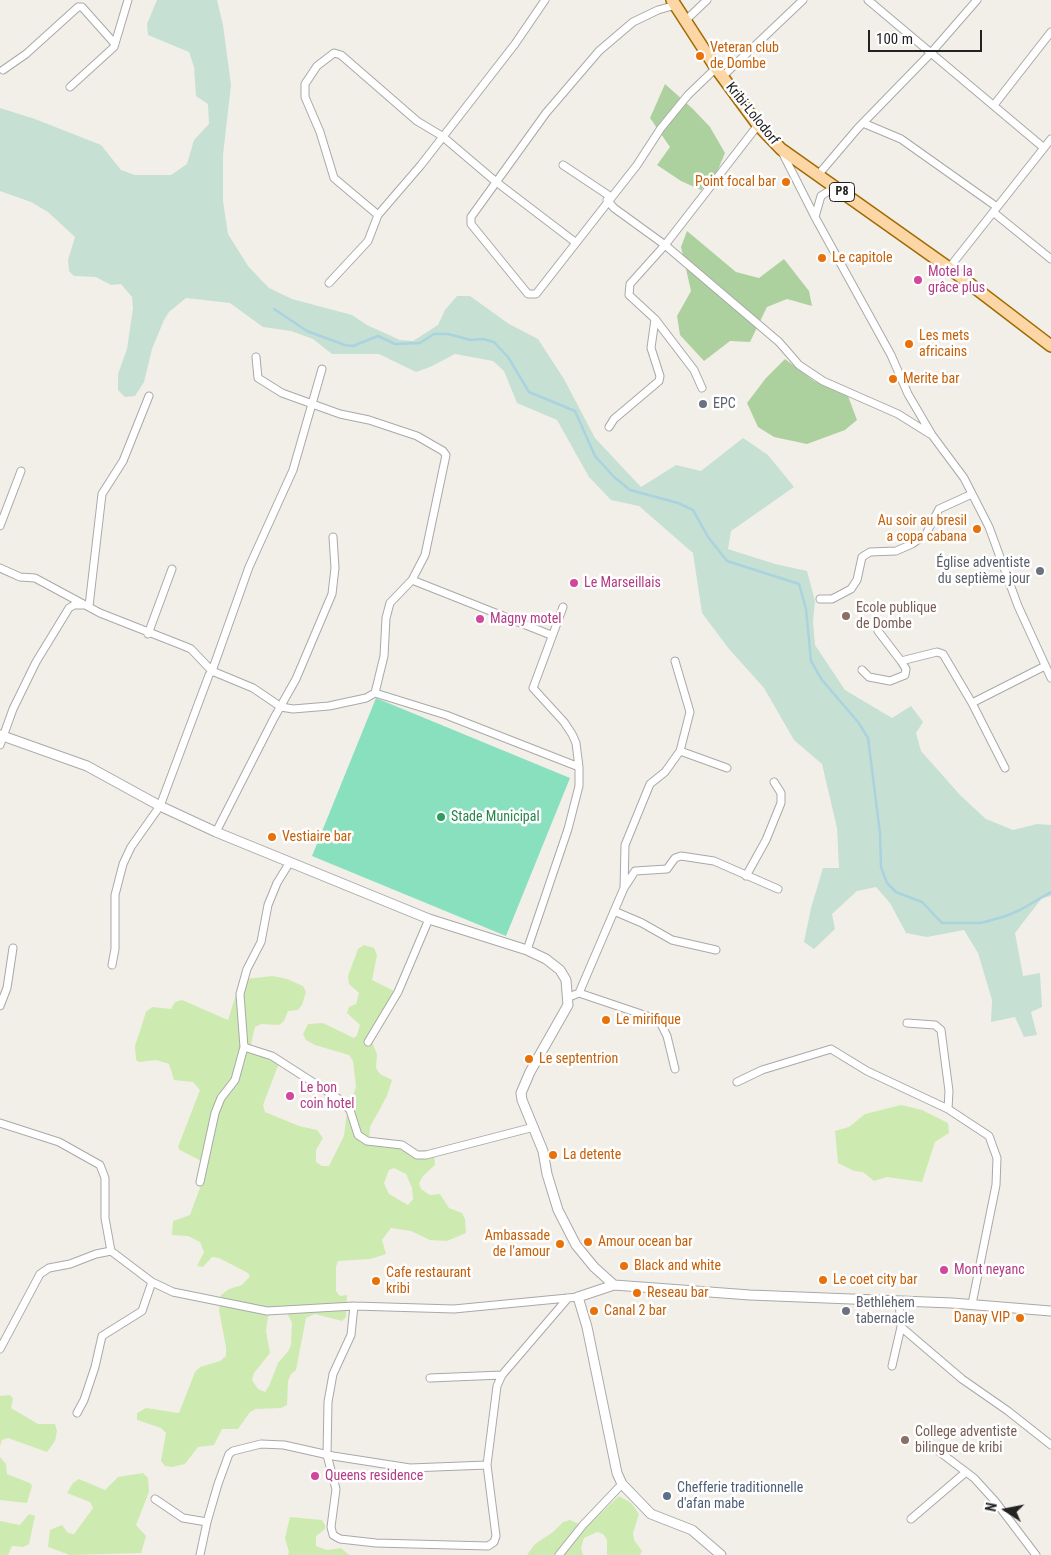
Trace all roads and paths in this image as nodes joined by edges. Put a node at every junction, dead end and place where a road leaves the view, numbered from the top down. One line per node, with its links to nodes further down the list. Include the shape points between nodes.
1 (128, 0): 10 (street)
2 (545, 0): 18 (street, via 515,44)
3 (707, 0): 8 (street)
4 (803, 0): 13 (street)
5 (868, 0): 11 (street)
6 (975, 1): 11 (street)
7 (674, 3): 8 (main road, Kribi-Lolodorf / P8); 24 (street, via 634,22 599,50 546,113)
8 (686, 20): 13 (main road, Kribi-Lolodorf / P8)
9 (1051, 32): 15 (street)
10 (115, 44): 12 (street, via 78,6 26,54); 14 (street)
11 (930, 54): 15 (street); 16 (street)
12 (3, 70)
13 (719, 72): 17 (main road, Kribi-Lolodorf / P8); 26 (street, via 688,95)
14 (70, 87)
15 (994, 104): 20 (street)
16 (863, 123): 23 (street); 27 (street, via 901,139)
17 (758, 126): 21 (main road, Kribi-Lolodorf / P8); 31 (street)
18 (442, 136): 24 (street); 28 (street); 28 (street, via 418,121 341,55 334,53 317,66 304,90 334,178)
19 (1051, 139): 20 (street)
20 (1044, 148): 27 (street)
21 (781, 149): 23 (main road, Kribi-Lolodorf / P8); 29 (street)
22 (563, 165): 26 (street)
23 (818, 175): 25 (main road, Kribi-Lolodorf / P8)
24 (495, 182): 30 (street); 30 (street, via 470,220 528,294 536,294)
25 (835, 187): 29 (street, via 821,196); 33 (main road, Kribi-Lolodorf / P8)
26 (609, 199): 30 (street); 31 (street, via 614,208)
27 (995, 210): 32 (street); 33 (street)
28 (378, 215): 34 (street, via 368,241)
29 (815, 217): 43 (street, via 892,355 908,394)
30 (575, 242)
31 (665, 245): 35 (street, via 628,290 629,295); 43 (street, via 779,342 799,365 823,381 898,414)
32 (1051, 259)
33 (949, 268): 36 (main road, Kribi-Lolodorf / P8)
34 (329, 283)
35 (655, 319): 39 (street, via 694,370); 42 (street, via 651,348 659,370 658,380)
36 (1050, 343)
37 (256, 357): 41 (street, via 257,374 262,382)
38 (322, 369): 41 (street)
39 (702, 388)
40 (149, 396): 52 (street, via 123,460 102,494)
41 (312, 404): 50 (street, via 417,436 446,455 426,555); 60 (street, via 293,470 248,567)
42 (608, 427)
43 (932, 435): 45 (street)
44 (21, 471): 46 (street)
45 (972, 494): 51 (street, via 939,509 926,534 912,544 896,551 870,552 862,557 857,580 851,589 832,599); 59 (street, via 989,527 1018,606)
46 (0, 526)
47 (333, 536): 65 (street, via 332,594)
48 (0, 568): 52 (street, via 20,577 35,578)
49 (172, 569): 55 (street)
50 (412, 580): 56 (street); 63 (street, via 390,603 384,656)
51 (820, 599)
52 (88, 606): 55 (street); 66 (street, via 69,608 36,662)
53 (562, 607): 56 (street)
54 (878, 631): 58 (street)
55 (148, 634): 60 (street, via 191,649)
56 (551, 635): 68 (street, via 533,688 572,734)
57 (674, 661): 67 (street, via 690,712)
58 (901, 661): 61 (street, via 905,675 890,681 869,677); 64 (street, via 940,652)
59 (1045, 666): 62 (street); 64 (street)
60 (212, 670): 65 (street, via 253,688); 72 (street)
61 (862, 670)
62 (1051, 678)
63 (375, 692): 65 (street, via 366,698 329,706); 68 (street, via 446,715)
64 (972, 703): 70 (street)
65 (281, 707): 73 (street)
66 (1, 739): 72 (street, via 87,766)
67 (680, 751): 69 (street); 76 (street, via 665,772 649,786 625,845)
68 (579, 767): 81 (street, via 579,786 568,830)
69 (728, 768)
70 (1005, 768)
71 (774, 782): 75 (street, via 781,794 781,804)
72 (160, 806): 73 (street); 83 (street, via 123,864 115,895)
73 (216, 832): 74 (street)
74 (290, 862): 79 (street); 89 (street, via 268,905 260,942 240,994)
75 (746, 876): 76 (street, via 714,862 680,856 668,869 635,871); 77 (street)
76 (624, 888): 78 (street)
77 (778, 889)
78 (614, 911): 82 (street, via 672,940); 84 (street)
79 (429, 920): 81 (street); 88 (street, via 398,992)
80 (13, 948): 86 (street, via 7,988)
81 (527, 950): 85 (street, via 560,970 566,980)
82 (716, 950)
83 (112, 965)
84 (580, 992): 85 (street); 90 (street, via 659,1020 667,1036)
85 (569, 997): 94 (street, via 568,1005 521,1093)
86 (0, 1006)
87 (907, 1023): 92 (street, via 935,1024 941,1030 949,1090)
88 (368, 1042)
89 (244, 1047): 94 (street, via 272,1056 339,1099 350,1110 358,1135 367,1142 402,1145 418,1155 426,1155); 96 (street, via 234,1080 215,1113)
90 (675, 1069)
91 (737, 1082): 92 (street, via 762,1070 831,1049 866,1071)
92 (948, 1109): 102 (street, via 989,1136 997,1158 996,1186)
93 (2, 1124): 95 (street); 97 (street, via 59,1142 100,1165 105,1178 105,1224)
94 (534, 1127): 99 (street, via 558,1210 576,1245)
95 (0, 1132)
96 (200, 1182)
97 (111, 1251): 98 (street); 106 (street, via 48,1268 40,1274)
98 (152, 1282): 103 (street, via 173,1292 255,1310); 110 (street, via 142,1311 102,1336 95,1367)
99 (614, 1285): 100 (street); 101 (street)
100 (573, 1297): 103 (street, via 454,1309); 108 (street); 116 (street, via 587,1328)
101 (899, 1302): 102 (street); 105 (street)
102 (972, 1304): 104 (street)
103 (354, 1306): 113 (street, via 347,1345 333,1374 328,1402)
104 (1051, 1311)
105 (901, 1327): 107 (street); 111 (street, via 981,1394)
106 (0, 1349)
107 (892, 1366)
108 (502, 1375): 109 (street); 114 (street, via 497,1386)
109 (430, 1378)
110 (77, 1413)
111 (1051, 1445)
112 (937, 1450): 115 (street)
113 (328, 1455): 114 (street, via 410,1468); 114 (street, via 336,1489 331,1527 333,1535 340,1539 403,1545 488,1546 494,1542 495,1522); 119 (street, via 284,1445 261,1444 230,1452)
114 (487, 1465)
115 (966, 1472): 118 (street); 123 (street, via 995,1501)
116 (622, 1484): 121 (street); 122 (street, via 651,1514 692,1530)
117 (155, 1499): 119 (street, via 184,1518)
118 (911, 1519)
119 (206, 1522): 120 (street)
120 (200, 1555)
121 (559, 1555)
122 (721, 1555)
123 (1036, 1555)

